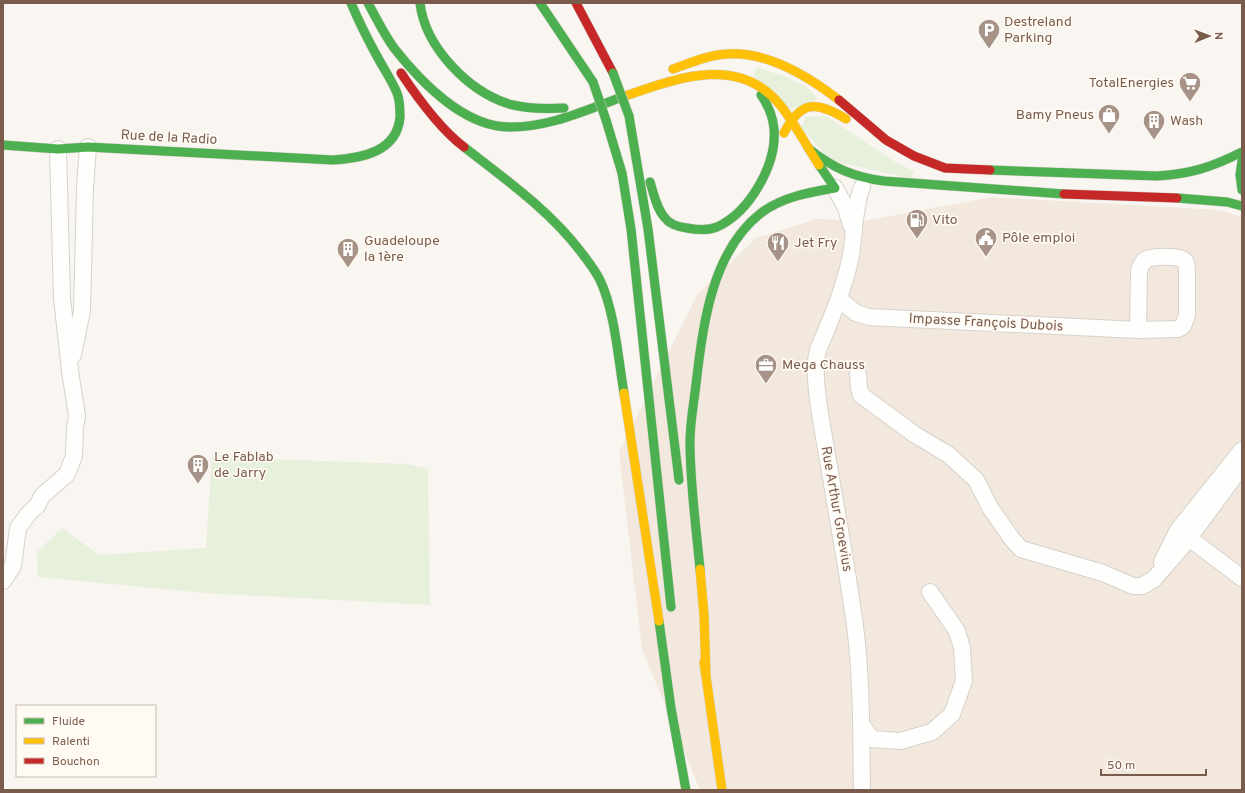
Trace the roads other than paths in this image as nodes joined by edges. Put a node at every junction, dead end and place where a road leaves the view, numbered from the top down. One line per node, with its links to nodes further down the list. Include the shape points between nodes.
1 (351, 3): 18 (main road, Rue de la Radio, via 364,33 397,93 400,120 394,138 386,147 367,156 350,160)
2 (359, 3): 45 (main road, via 370,26 411,88 444,128 459,144 532,200 558,224 600,281 613,325 671,708)
3 (368, 3): 14 (main road, via 394,46 411,67 433,89 463,112 490,125 502,127 529,126)
4 (420, 3): 11 (main road, via 423,20 429,33 450,65 463,78 490,97 527,108 549,110 576,106)
5 (540, 3): 10 (main road)
6 (576, 3): 12 (main road, bridge, via 613,73)
7 (570, 32): 10 (main road)
8 (663, 73): 16 (main road, via 704,58 734,54 774,62 823,89)
9 (745, 80): 14 (main road, via 716,73 694,76 643,90); 15 (main road, via 765,90); 23 (main road, via 760,94 772,115 774,140)
10 (593, 82): 42 (main road, bridge, via 622,173 631,229)
11 (626, 86)
12 (629, 116): 23 (main road, via 656,202 663,216 674,225 692,231 722,225 747,204); 36 (main road, via 648,229)
13 (519, 118): 14 (main road)
14 (560, 120)
15 (791, 120): 16 (main road, via 806,108 825,107); 19 (main road); 23 (main road)
16 (886, 140): 21 (main road, via 918,159 945,168 1141,176 1174,176 1202,171)
17 (3, 145): 20 (main road, Rue de la Radio)
18 (88, 148): 20 (main road, Rue de la Radio); 31 (street, via 82,310)
19 (808, 148): 24 (main road); 25 (main road, via 834,167 865,178)
20 (58, 149): 31 (street, via 62,298)
21 (1242, 152)
22 (1242, 162): 26 (main road)
23 (767, 170)
24 (849, 188): 25 (main road); 28 (street, Rue Arthur Groevius, via 849,216); 28 (street, Rue Arthur Groevius, via 856,204); 43 (main road, via 803,193 761,214 739,235 728,252 711,298 697,375 690,439 690,470 702,595)
25 (998, 190): 27 (main road, via 1205,200)
26 (1242, 190)
27 (1242, 206)
28 (853, 235): 29 (street, Rue Arthur Groevius, via 850,260)
29 (839, 299): 30 (street, Impasse François Dubois, via 856,313 869,317); 44 (street, Rue Arthur Groevius, via 818,350 815,369 855,627)
30 (1138, 330): 30 (street, Impasse François Dubois, via 1178,329 1183,326 1186,321 1188,270 1183,260 1154,257 1142,263 1139,271)
31 (70, 371): 40 (street, via 77,416 74,456 67,474 42,496 18,528 13,566)
32 (858, 374): 37 (street, via 861,395 914,434 949,455 976,480 991,509 1021,549 1103,573 1132,586 1142,586 1154,579)
33 (1242, 450): 35 (street)
34 (1242, 466): 35 (street)
35 (1233, 479): 37 (street)
36 (680, 491)
37 (1184, 534): 39 (street)
38 (689, 553): 43 (main road)
39 (1242, 578)
40 (3, 581)
41 (930, 592): 44 (street, via 957,631 962,648 964,681 952,714 932,732 900,741 872,739)
42 (672, 615)
43 (706, 676): 46 (main road)
44 (861, 724): 47 (street, Rue Arthur Groevius)
45 (686, 790)
46 (722, 790)
47 (862, 790)

